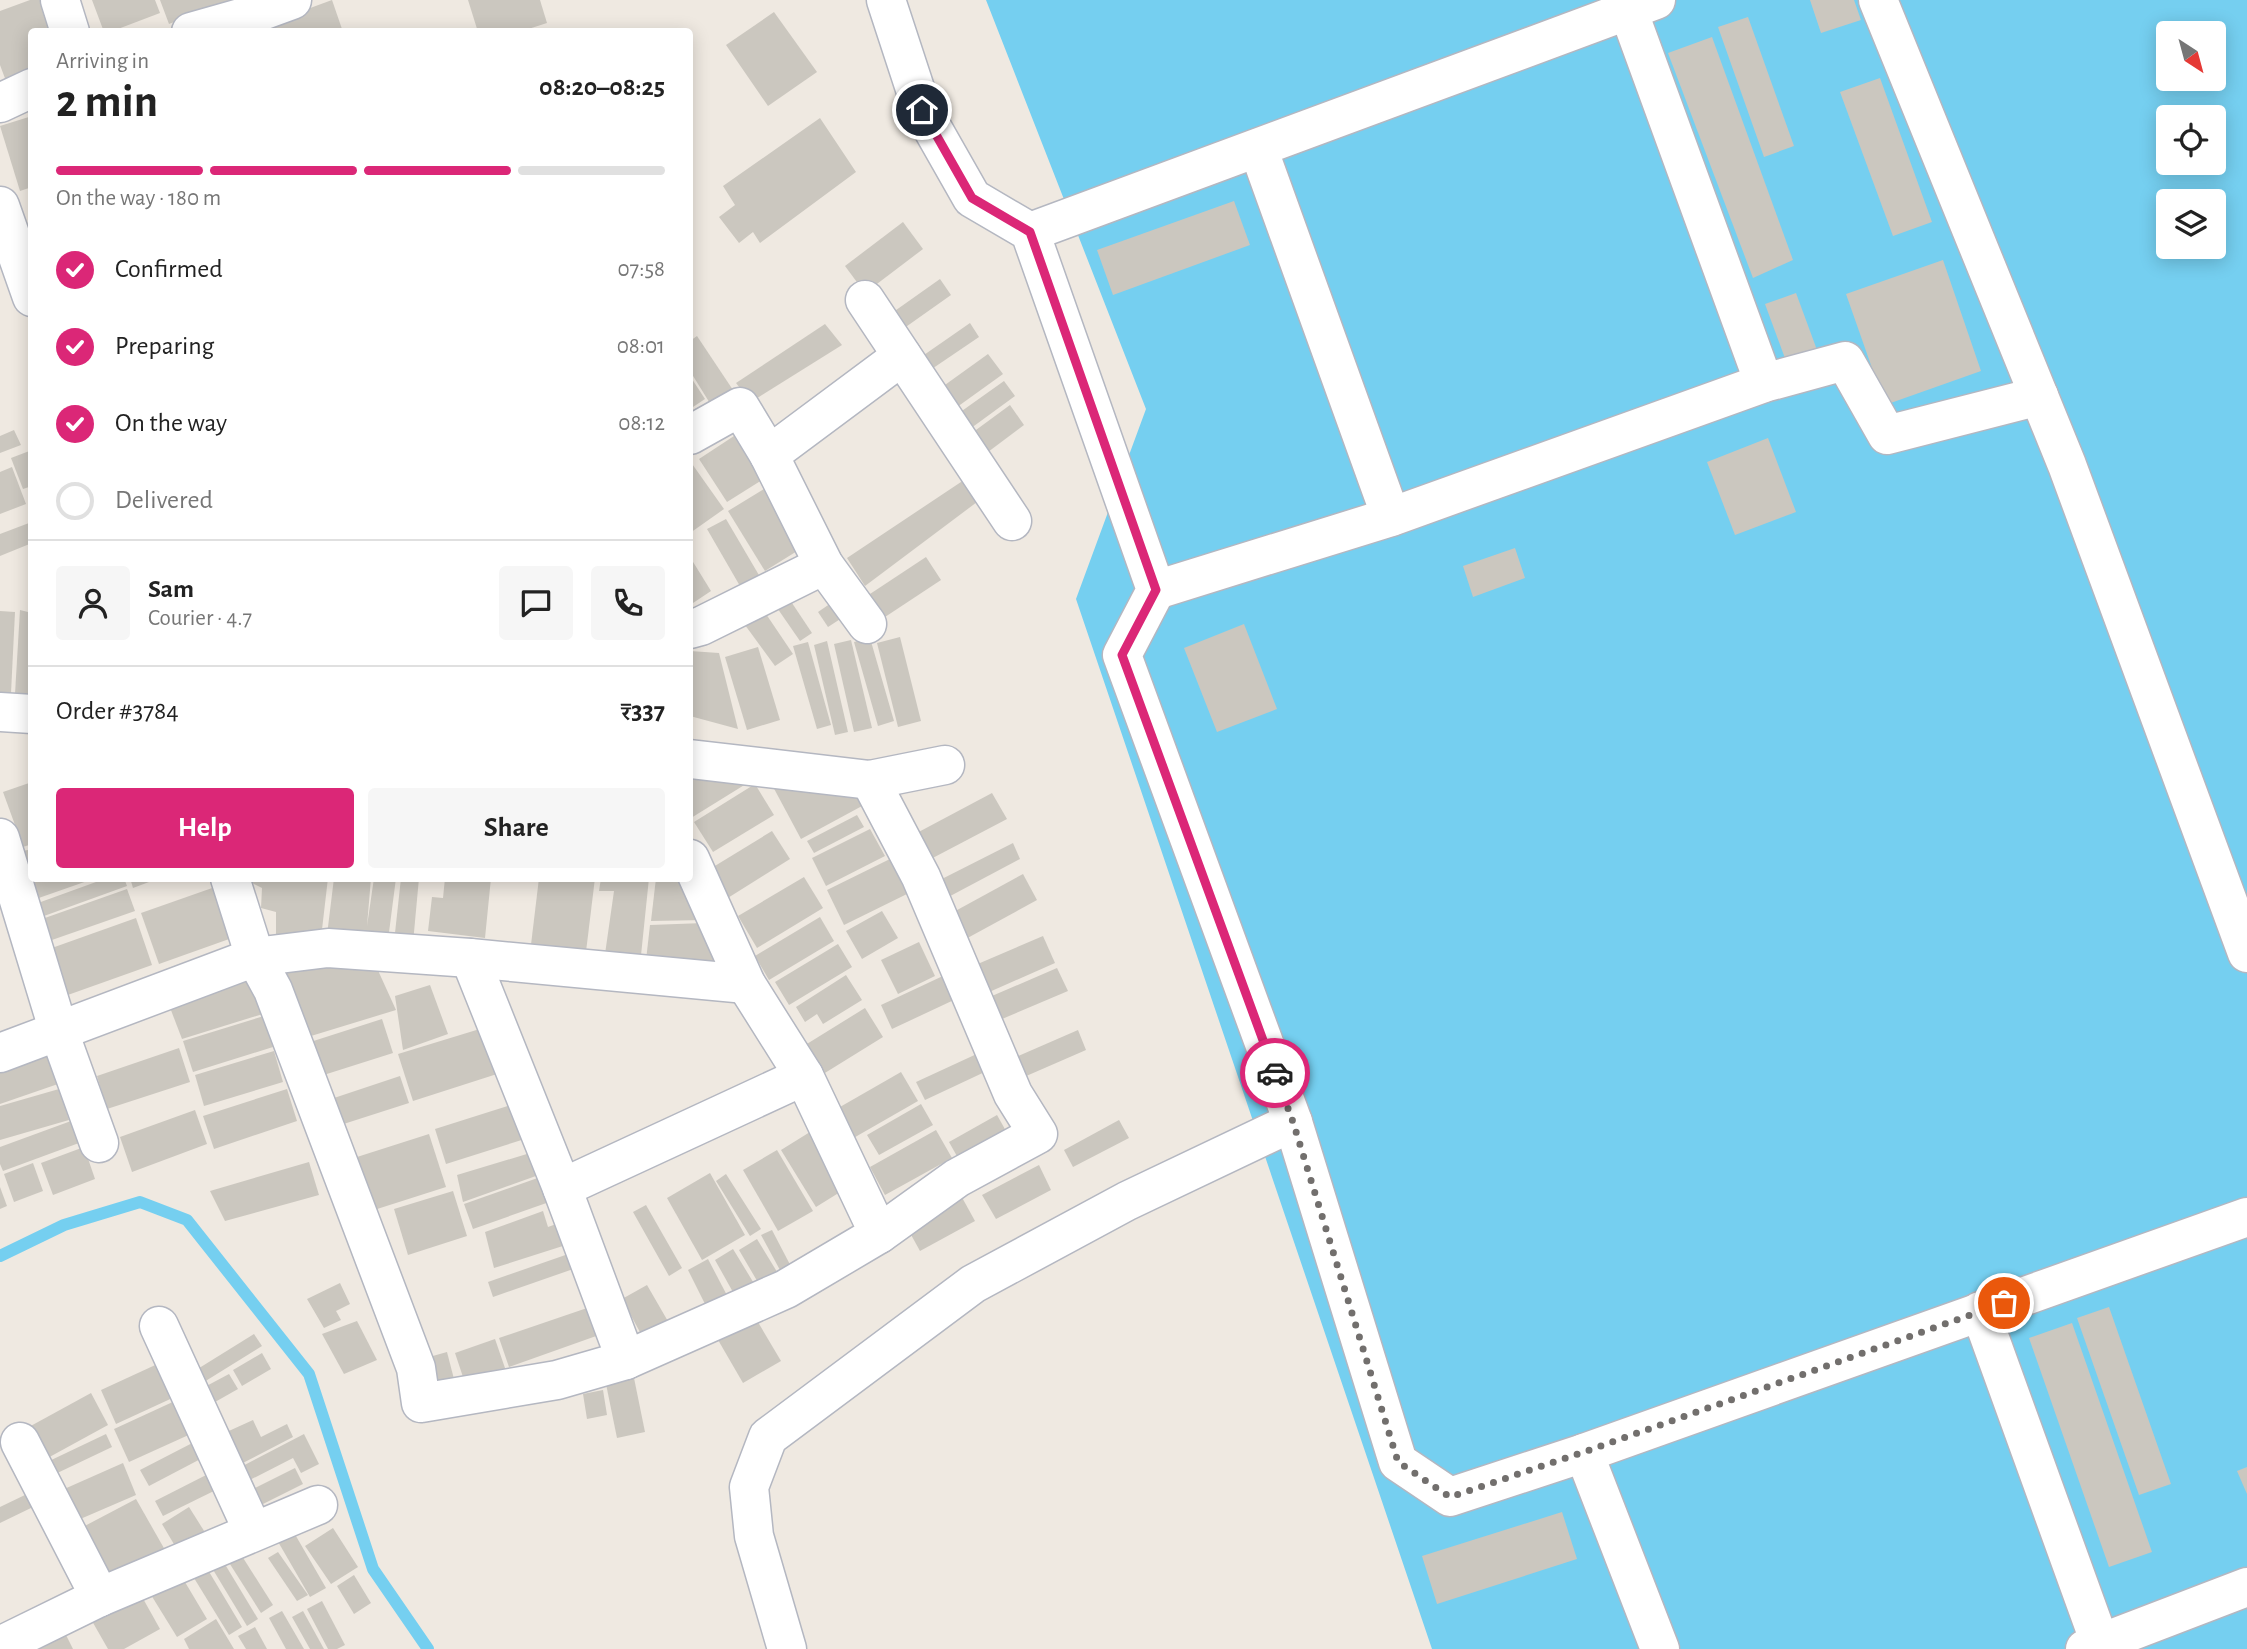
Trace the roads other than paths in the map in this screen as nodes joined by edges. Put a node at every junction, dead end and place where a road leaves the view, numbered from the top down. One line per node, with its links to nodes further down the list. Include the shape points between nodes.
1 (60, 0): 7 (street)
2 (292, 0): 6 (street)
3 (886, 0): 13 (street, via 922,110 972,198)
4 (1878, 0): 18 (street)
5 (1642, 5): 11 (street); 17 (street)
6 (251, 16): 8 (street)
7 (69, 28)
8 (206, 28)
9 (28, 90): 10 (street)
10 (0, 103)
11 (1258, 148): 13 (street); 21 (street)
12 (0, 206): 14 (street)
13 (1030, 232): 24 (street)
14 (28, 286)
15 (865, 300): 16 (street)
16 (902, 356): 20 (street); 22 (street)
17 (1764, 383): 18 (street, via 1845,361 1887,435); 21 (street)
18 (2039, 396): 35 (street)
19 (693, 433): 20 (street, via 740,407)
20 (769, 455): 23 (street)
21 (1391, 517): 24 (street)
22 (1012, 522)
23 (824, 565): 25 (street); 26 (street)
24 (1156, 590): 42 (street, via 1122,655)
25 (866, 624)
26 (693, 628)
27 (0, 712): 28 (street)
28 (28, 714)
29 (693, 759): 31 (street)
30 (945, 765): 31 (street)
31 (870, 780): 46 (street, via 921,877 1013,1094 1038,1134 957,1178)
32 (0, 838): 39 (street)
33 (693, 866): 38 (street)
34 (231, 882): 36 (street)
35 (2247, 953)
36 (255, 957): 37 (street, via 328,948); 39 (street); 49 (street, via 273,990 416,1368 421,1403 557,1380)
37 (470, 958): 38 (street); 44 (street)
38 (746, 984): 41 (street)
39 (59, 1032): 40 (street); 43 (street)
40 (0, 1053)
41 (804, 1076): 44 (street); 46 (street)
42 (1293, 1122): 51 (street, via 1398,1462 1450,1497); 58 (street, via 1127,1201 973,1284 768,1437 749,1487 754,1536)
43 (99, 1143)
44 (562, 1188): 49 (street)
45 (2247, 1217): 47 (street)
46 (879, 1234): 49 (street, via 786,1289)
47 (1980, 1311): 51 (street); 57 (street)
48 (159, 1326): 53 (street)
49 (626, 1360)
50 (20, 1442): 55 (street)
51 (1584, 1452): 59 (street)
52 (318, 1505): 53 (street)
53 (253, 1531): 55 (street)
54 (2247, 1587): 57 (street)
55 (100, 1597): 56 (street)
56 (0, 1646)
57 (2092, 1646)
58 (787, 1649)
59 (1660, 1649)

